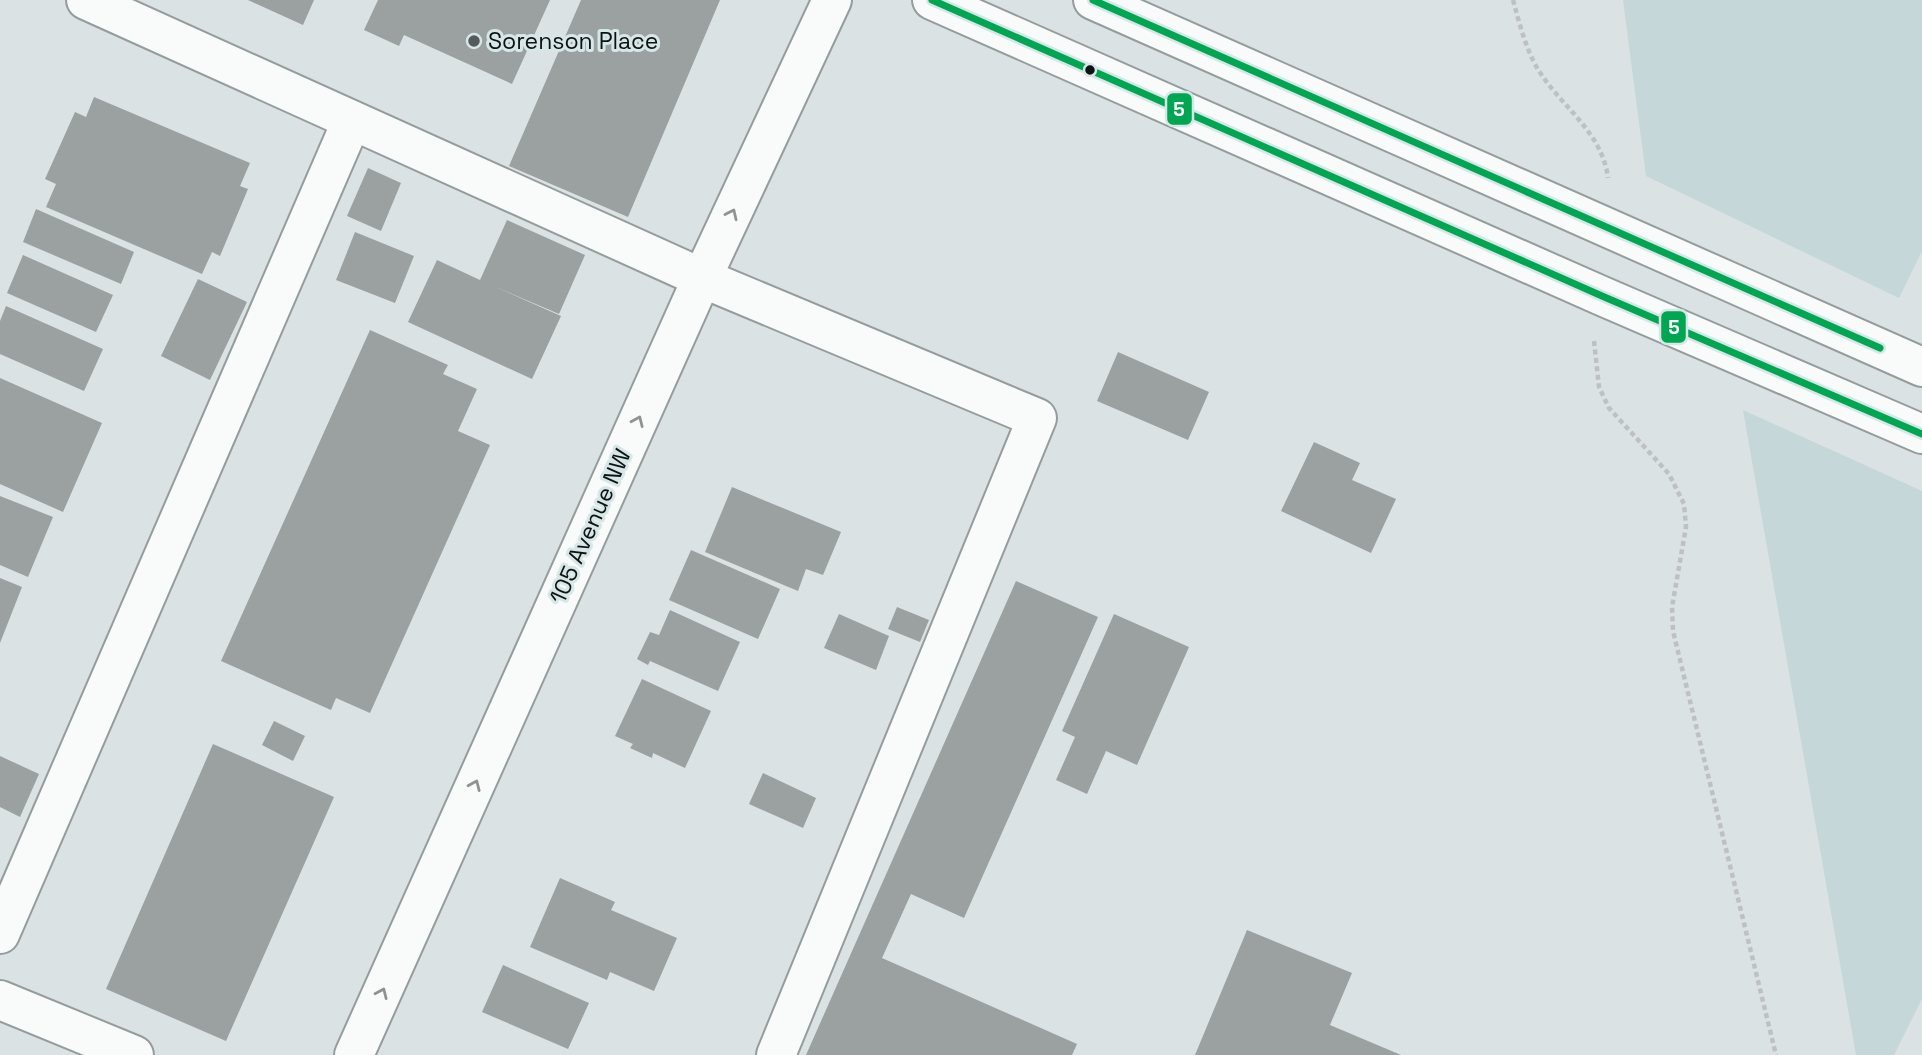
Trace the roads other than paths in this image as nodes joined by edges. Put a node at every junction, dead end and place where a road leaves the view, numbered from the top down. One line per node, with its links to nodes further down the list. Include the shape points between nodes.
1 (86, 0): 6 (street)
2 (832, 0): 7 (street, 105 Avenue NW, one-way to 2)
3 (932, 0): 9 (street)
4 (1093, 0): 5 (street)
5 (1151, 12): 8 (street, via 1608,228)
6 (352, 120): 7 (street); 10 (street)
7 (702, 278): 13 (street, 105 Avenue NW, one-way to 7); 14 (street, via 1037,418)
8 (1918, 356)
9 (1922, 434)
10 (0, 934)
11 (0, 1000): 12 (street)
12 (134, 1055)
13 (354, 1055)
14 (776, 1055)

